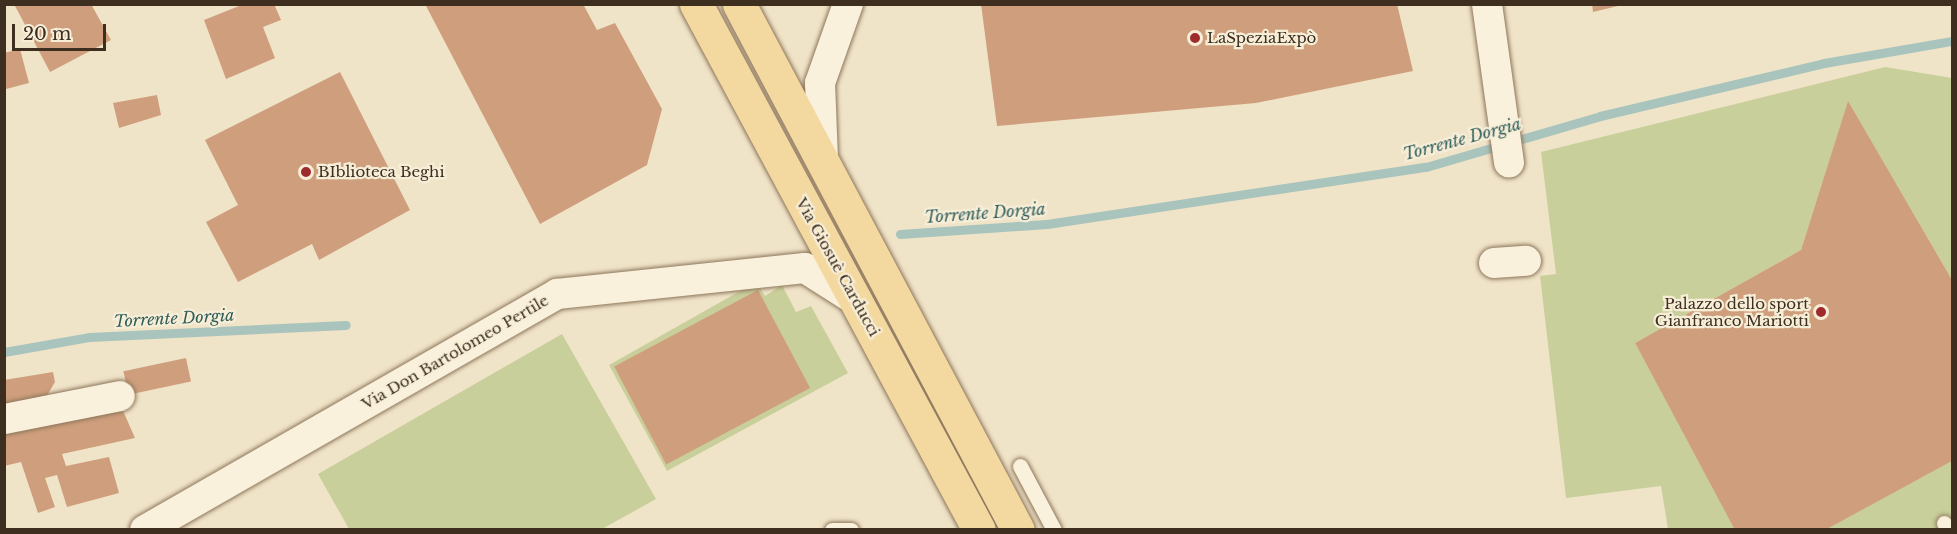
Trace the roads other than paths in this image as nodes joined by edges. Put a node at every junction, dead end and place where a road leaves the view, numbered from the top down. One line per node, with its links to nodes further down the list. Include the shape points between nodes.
1 (696, 4): 9 (main road, Via Giosuè Carducci)
2 (739, 4): 6 (main road)
3 (848, 4): 6 (street, via 820,83)
4 (1487, 4): 5 (street)
5 (1509, 162)
6 (823, 163): 17 (main road)
7 (1526, 261): 8 (street)
8 (1494, 263)
9 (857, 301): 13 (street, Via Don Bartolomeo Pertile, via 805,268 556,294); 16 (main road, Via Giosuè Carducci)
10 (120, 396): 11 (street)
11 (4, 419)
12 (1020, 466): 18 (lane)
13 (145, 530)
14 (832, 530): 15 (lane)
15 (851, 530)
16 (979, 530)
17 (1017, 530)
18 (1054, 530)

